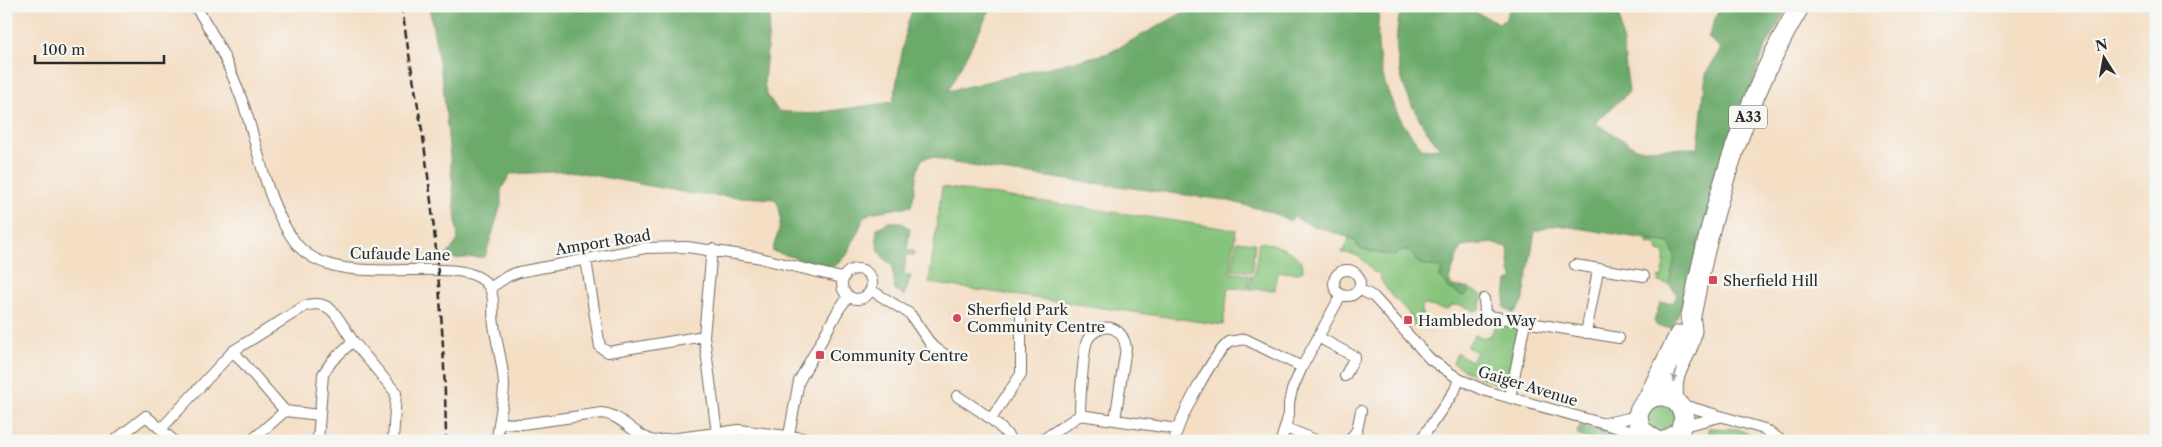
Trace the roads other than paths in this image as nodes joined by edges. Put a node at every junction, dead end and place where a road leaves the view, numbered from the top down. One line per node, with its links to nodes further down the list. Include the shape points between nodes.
1 (195, 6): 9 (street, Cufaude Lane, via 208,25 240,95 271,197 301,250 324,263 350,270 464,271 478,276)
2 (1800, 6): 16 (highway, A33, via 1759,89 1728,170)
3 (712, 249): 4 (street, Amport Road, via 645,248); 8 (street, Amport Road); 19 (street)
4 (586, 260): 9 (street, Amport Road, via 519,272); 19 (street, via 600,347 608,352)
5 (1575, 265): 6 (street)
6 (1598, 270): 7 (street); 18 (street)
7 (1644, 276)
8 (842, 278): 11 (street, via 849,270 864,270 871,277); 13 (street, via 842,288)
9 (490, 288): 39 (street, via 504,385)
10 (1359, 289): 12 (street, via 1350,296); 12 (street, via 1358,276 1344,271 1334,280 1335,289); 27 (street, Gaiger Avenue, via 1374,297 1420,349)
11 (871, 290): 13 (street, via 862,298); 24 (street, via 910,314 932,346)
12 (1342, 295): 20 (street)
13 (848, 297): 46 (street, via 799,381)
14 (1484, 299): 17 (street, via 1485,313 1489,316)
15 (1020, 312): 37 (street, via 1020,374)
16 (1691, 318): 30 (highway, A33, one-way to 30, via 1692,332 1673,380); 31 (highway, A33)
17 (1525, 322): 18 (street); 29 (street)
18 (1586, 333): 21 (street)
19 (704, 336): 45 (street)
20 (1318, 337): 25 (street); 26 (street, via 1355,357)
21 (1618, 338)
22 (353, 341): 23 (street, via 326,305 316,302); 35 (street, via 323,374); 53 (street, via 396,393)
23 (233, 351): 32 (street); 41 (street)
24 (947, 356)
25 (1302, 367): 42 (street, via 1292,390); 43 (street, via 1245,339 1229,342 1208,369)
26 (1345, 376)
27 (1459, 379): 29 (street, Gaiger Avenue); 62 (street)
28 (957, 396): 37 (street)
29 (1510, 398): 40 (street, Gaiger Avenue)
30 (1677, 402): 31 (highway, via 1661,395); 36 (street); 44 (highway, via 1684,415)
31 (1643, 406): 40 (street, Gaiger Avenue, via 1629,418); 47 (highway, via 1639,425)
32 (285, 411): 35 (street); 51 (street)
33 (1361, 411): 61 (street, via 1357,430)
34 (1080, 414): 38 (street); 38 (street, via 1086,344 1096,332 1108,328 1123,337 1126,348); 57 (street)
35 (319, 415): 52 (street)
36 (1721, 417): 44 (street); 64 (street, via 1764,429)
37 (991, 419): 56 (street)
38 (1115, 420): 43 (street)
39 (499, 423): 48 (street, via 522,424 612,414); 54 (street)
40 (1604, 423): 47 (street, Gaiger Avenue)
41 (162, 428): 49 (street, via 146,416); 50 (street)
42 (1286, 428): 59 (street); 60 (street)
43 (1177, 429): 58 (street)
44 (1682, 432): 63 (highway)
45 (717, 433): 46 (street, via 739,430); 48 (street)
46 (789, 435): 55 (street)
47 (1652, 438)
48 (649, 440)
49 (114, 441)
50 (174, 441)
51 (251, 441)
52 (318, 441)
53 (393, 441)
54 (497, 441)
55 (827, 441)
56 (1012, 441)
57 (1041, 441)
58 (1174, 441)
59 (1280, 441)
60 (1318, 441)
61 (1349, 441)
62 (1420, 441)
63 (1665, 441)
64 (1782, 441)

